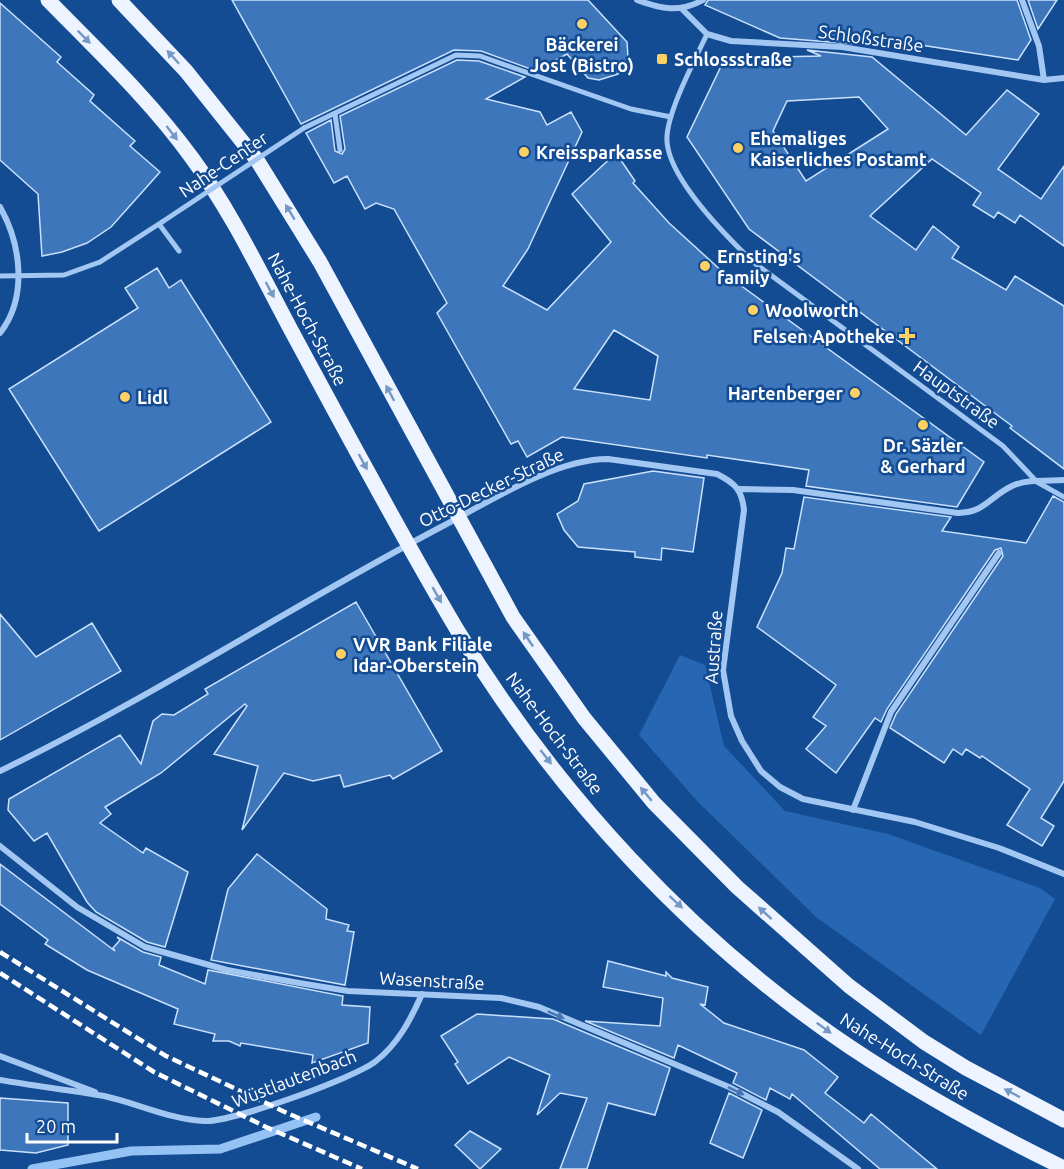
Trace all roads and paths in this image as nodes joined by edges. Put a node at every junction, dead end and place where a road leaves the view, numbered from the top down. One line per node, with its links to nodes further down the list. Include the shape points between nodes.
1 (48, 0): 23 (main road, Nahe-Hoch-Straße, one-way to 23, via 160,117 194,160 242,239)
2 (637, 0): 6 (street)
3 (703, 0): 6 (street)
4 (1022, 0): 9 (street, via 1039,46)
5 (123, 2): 22 (main road, Nahe-Hoch-Straße, one-way to 5, via 320,262 257,160 186,71)
6 (683, 10): 7 (street)
7 (707, 34): 9 (street, Schloßstraße, via 731,41 842,46); 11 (street, Hauptstraße)
8 (1064, 78): 9 (street, Schloßstraße)
9 (1044, 80)
10 (334, 114): 11 (street, Nahe-Center, via 456,55 480,56 631,109); 12 (street); 14 (street, Nahe-Center, bridge, via 304,128)
11 (671, 117): 19 (street, Hauptstraße, via 667,137 677,170 721,231 753,262 1004,447)
12 (340, 150)
13 (0, 207): 17 (street, via 16,251 18,278 15,305)
14 (161, 223): 15 (street); 16 (street, Nahe-Center, bridge, via 100,262 64,275)
15 (179, 251)
16 (0, 276)
17 (0, 333)
18 (1064, 480): 19 (street)
19 (1037, 482): 20 (street, via 1014,485 973,513 793,490); 21 (street, Hauptstraße)
20 (739, 489): 22 (street, Otto-Decker-Straße, via 717,474 589,459 553,470); 26 (street, Austraße, via 744,510 723,670 731,716 761,771 780,787 803,799)
21 (1064, 497)
22 (458, 518): 23 (street, Otto-Decker-Straße); 33 (main road, Nahe-Hoch-Straße, one-way to 22, via 966,1068 887,1016 808,952 711,863 654,803 557,681 513,617)
23 (408, 544): 25 (street, Otto-Decker-Straße); 34 (main road, Nahe-Hoch-Straße, one-way to 34, via 468,647 532,739 611,835 668,895 725,949 849,1046 928,1096)
24 (999, 553): 26 (street, via 891,712)
25 (0, 771)
26 (853, 810): 28 (street, Austraße, via 945,831)
27 (0, 846): 29 (street, Wasenstraße, via 85,913 163,954 227,970 348,991)
28 (1064, 874)
29 (422, 994): 32 (street, Wüstlautenbach, via 401,1035 374,1063 234,1118 205,1121); 35 (street, Wasenstraße, one-way to 35, via 501,998 539,1007 729,1087 778,1112)
30 (0, 1056): 32 (street)
31 (0, 1080): 32 (street, Wüstlautenbach)
32 (105, 1096)
33 (1064, 1120)
34 (1064, 1168)
35 (858, 1169)

